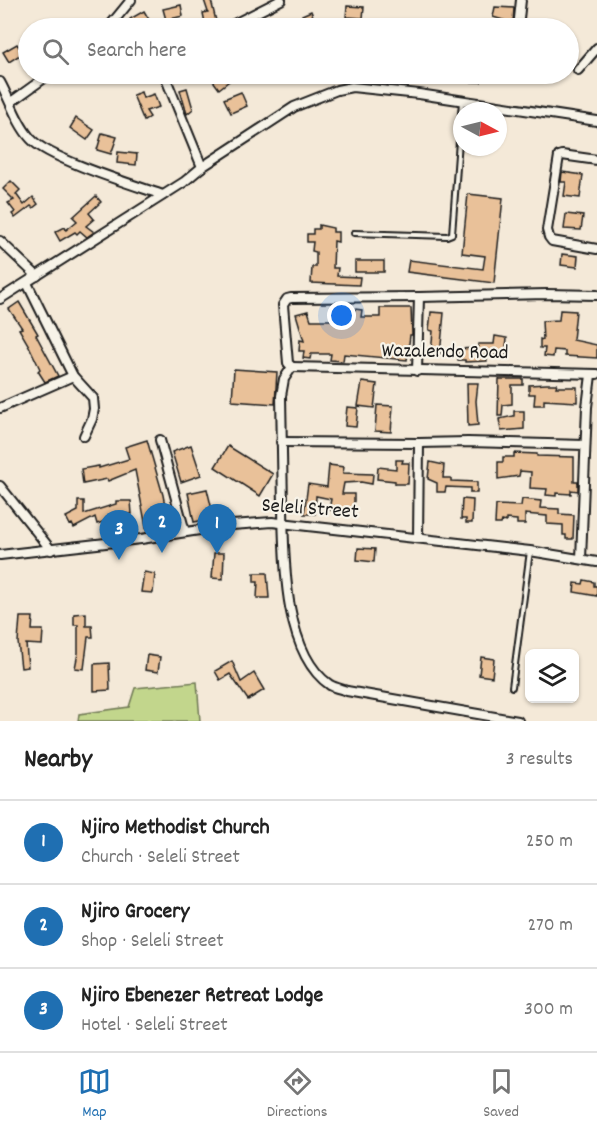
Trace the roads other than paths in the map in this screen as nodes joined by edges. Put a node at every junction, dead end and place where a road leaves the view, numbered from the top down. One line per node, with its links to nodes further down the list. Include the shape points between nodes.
1 (131, 0): 4 (street)
2 (281, 0): 5 (street)
3 (520, 0): 6 (street)
4 (116, 18)
5 (246, 18)
6 (519, 18)
7 (597, 48): 8 (street)
8 (579, 69)
9 (0, 82): 13 (street)
10 (36, 84): 13 (street)
11 (168, 84): 16 (street)
12 (462, 101): 14 (street); 16 (street, via 368,88 337,90 294,107); 18 (lane, via 451,235)
13 (11, 102): 17 (street, via 36,144 94,171)
14 (597, 122)
15 (597, 160): 20 (street, via 559,156 547,230 552,241)
16 (202, 167): 17 (street)
17 (163, 195): 21 (street)
18 (354, 233)
19 (0, 241): 21 (street)
20 (597, 249)
21 (37, 276): 22 (street)
22 (27, 283): 25 (street); 29 (street)
23 (597, 295): 24 (street)
24 (419, 297): 26 (street, via 287,299 283,305 284,320 288,363); 27 (street)
25 (0, 298)
26 (292, 367): 27 (street, Wazalendo Road); 33 (street, via 282,386)
27 (417, 370): 28 (street, Wazalendo Road)
28 (594, 374): 35 (street)
29 (73, 376): 30 (street); 31 (street, via 93,398 92,419)
30 (0, 408)
31 (84, 436)
32 (160, 440): 38 (street)
33 (281, 442): 34 (street); 37 (street)
34 (419, 443): 35 (street); 39 (street)
35 (585, 445): 43 (street)
36 (0, 486): 40 (street)
37 (282, 523): 38 (street, Seleli Street); 39 (street, Seleli Street); 46 (street, via 286,589 294,628 318,674 330,685 375,697)
38 (185, 532): 40 (street, Seleli Street)
39 (418, 538): 41 (street, Seleli Street)
40 (51, 550): 42 (street, Seleli Street)
41 (530, 551): 43 (street, Seleli Street); 45 (lane)
42 (0, 555)
43 (581, 559): 44 (street, Seleli Street)
44 (597, 562)
45 (512, 687)
46 (518, 721)

